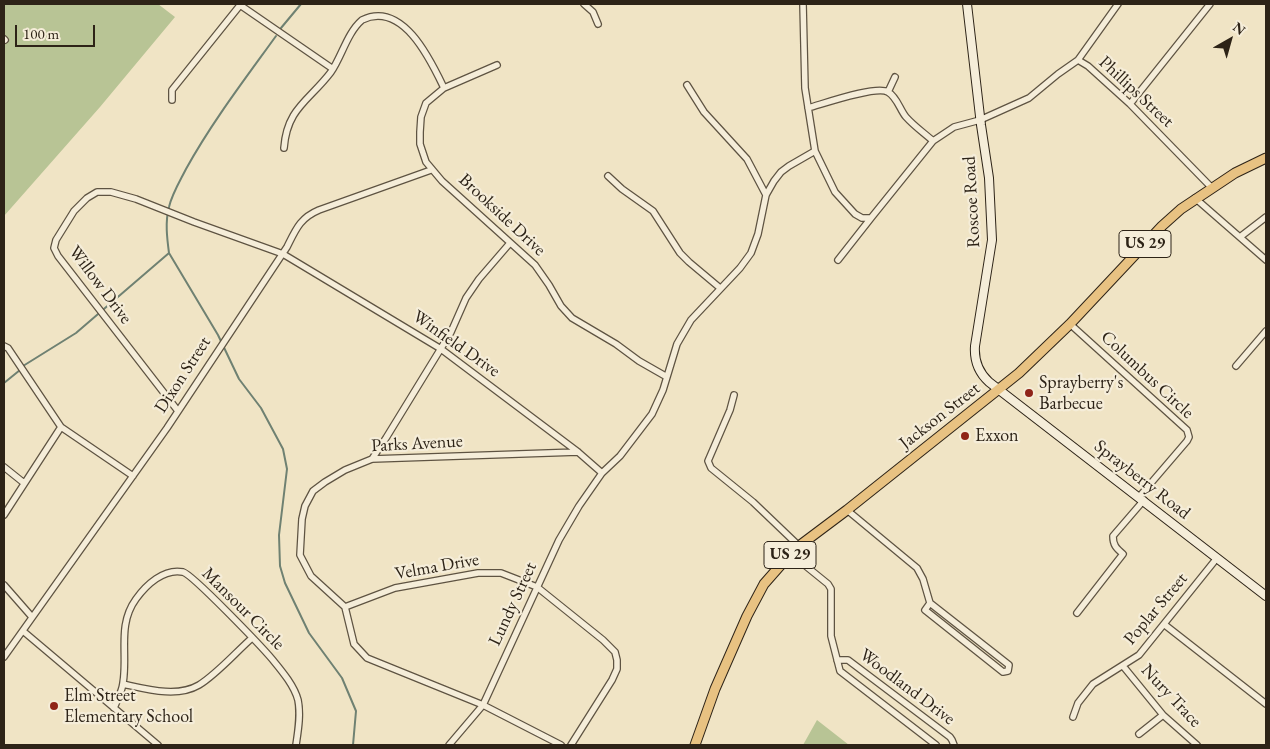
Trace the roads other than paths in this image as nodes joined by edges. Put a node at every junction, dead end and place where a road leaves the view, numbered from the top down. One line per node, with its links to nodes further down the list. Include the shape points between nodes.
1 (241, 4): 10 (street); 15 (street, via 172,90)
2 (584, 4): 7 (street, via 593,12)
3 (803, 4): 17 (street)
4 (967, 4): 18 (main road, Roscoe Road)
5 (1118, 4): 8 (street)
6 (1210, 4): 16 (street)
7 (598, 24)
8 (1078, 60): 16 (street, Phillips Street); 18 (street, Phillips Street, via 1029,98)
9 (497, 64): 13 (street, Brookside Drive)
10 (332, 69): 13 (street, via 355,27 375,13 388,11 413,29); 20 (street, via 296,110 286,132)
11 (895, 77): 14 (street)
12 (687, 86): 26 (street, via 704,112 747,159)
13 (444, 88): 23 (street, Brookside Drive, via 426,103 421,117 420,144)
14 (888, 92): 17 (street, via 876,90); 19 (street, via 905,115)
15 (172, 100)
16 (1130, 104): 25 (street, Phillips Street)
17 (808, 108): 21 (street)
18 (980, 120): 19 (street, Phillips Street, via 954,127); 42 (main road, Roscoe Road, via 989,178 992,240 975,357 983,376)
19 (933, 141): 28 (street, Phillips Street)
20 (284, 148)
21 (815, 151): 26 (street, via 781,172); 28 (street, via 835,192 855,214)
22 (1266, 158): 25 (main road, Jackson Street / US 29)
23 (431, 170): 31 (street, Brookside Drive); 32 (street, Dixon Street, via 309,214 300,223)
24 (608, 176): 35 (street, via 653,211 680,253)
25 (1212, 187): 27 (main road, Jackson Street / US 29)
26 (766, 195): 35 (street, Lundy Street, via 751,253)
27 (1196, 198): 30 (street); 36 (main road, Jackson Street / US 29, via 1162,226)
28 (871, 218): 33 (street, Phillips Street)
29 (1266, 218): 30 (street)
30 (1240, 237): 34 (street)
31 (510, 243): 39 (street, via 466,298); 41 (street, Brookside Drive, via 535,265 572,318)
32 (283, 254): 39 (street, Winfield Drive); 44 (street, Dixon Street); 44 (street, Willow Drive, via 111,192 98,192 74,211 56,240 54,248 58,256)
33 (838, 260)
34 (1266, 260)
35 (720, 288): 41 (street, Lundy Street, via 691,320 678,344)
36 (1070, 324): 42 (main road, Jackson Street / US 29); 52 (street, Columbus Circle, via 1187,430 1187,441)
37 (1266, 331): 40 (street)
38 (4, 346): 45 (street)
39 (441, 348): 46 (street, Winfield Drive); 47 (street)
40 (1236, 366)
41 (667, 377): 49 (street, Lundy Street, via 652,414 620,456)
42 (1000, 389): 52 (main road, Sprayberry Road); 53 (main road, Jackson Street / US 29)
43 (734, 395): 55 (street, via 708,461 711,468)
44 (178, 411): 50 (street, Dixon Street)
45 (61, 427): 50 (street); 51 (street)
46 (578, 452): 47 (street, Parks Avenue); 49 (street, Winfield Drive)
47 (372, 459): 62 (street, Parks Avenue, via 345,470 313,492 305,506 301,525 300,555 311,576)
48 (4, 467): 51 (street)
49 (602, 473): 59 (street, Lundy Street, via 559,540)
50 (133, 476): 64 (street, Dixon Street)
51 (24, 483): 54 (street)
52 (1141, 498): 57 (main road, Sprayberry Road); 63 (street, Columbus Circle, via 1113,536 1116,548 1123,554)
53 (847, 510): 55 (main road, Jackson Street / US 29); 61 (street, via 916,568)
54 (4, 516)
55 (799, 546): 56 (main road, Jackson Street / US 29)
56 (791, 554): 69 (street, Woodland Drive, via 831,589 831,636); 83 (main road, Jackson Street / US 29, via 764,584 747,616)
57 (1217, 558): 60 (main road, Sprayberry Road); 65 (street, Poplar Street)
58 (4, 585): 64 (street)
59 (537, 587): 62 (street, Velma Drive, via 501,573 478,573 395,588); 73 (street, Lundy Street); 82 (street, Velma Drive, via 603,640 618,660 612,680)
60 (1266, 596)
61 (930, 603): 61 (street, via 925,610 1003,672 1008,670 1009,665)
62 (345, 607): 73 (street, via 354,644 367,658)
63 (1077, 613)
64 (32, 617): 66 (street, Dixon Street)
65 (1165, 625): 70 (street, Poplar Street, via 1140,656); 72 (street)
66 (23, 631): 68 (street, Dixon Street); 74 (street)
67 (252, 638): 71 (street, via 199,685 166,692); 71 (street, Mansour Circle, via 185,572 160,575 142,592 127,615); 79 (street, Mansour Circle, via 288,679 298,699 300,717)
68 (4, 657)
69 (837, 660): 84 (street, Woodland Drive, via 843,674); 85 (street, Woodland Drive, via 848,660 950,737)
70 (1123, 666): 75 (street, Nury Trace); 76 (street, Poplar Street, via 1093,684 1078,703)
71 (123, 684): 74 (street, Mansour Circle)
72 (1266, 704)
73 (483, 705): 80 (street, Lundy Street); 81 (street)
74 (114, 708): 78 (street)
75 (1163, 715): 77 (street); 86 (street, Nury Trace)
76 (1073, 717)
77 (1139, 734)
78 (158, 745)
79 (296, 745)
80 (448, 745)
81 (562, 745)
82 (571, 745)
83 (695, 745)
84 (936, 745)
85 (954, 745)
86 (1197, 745)

